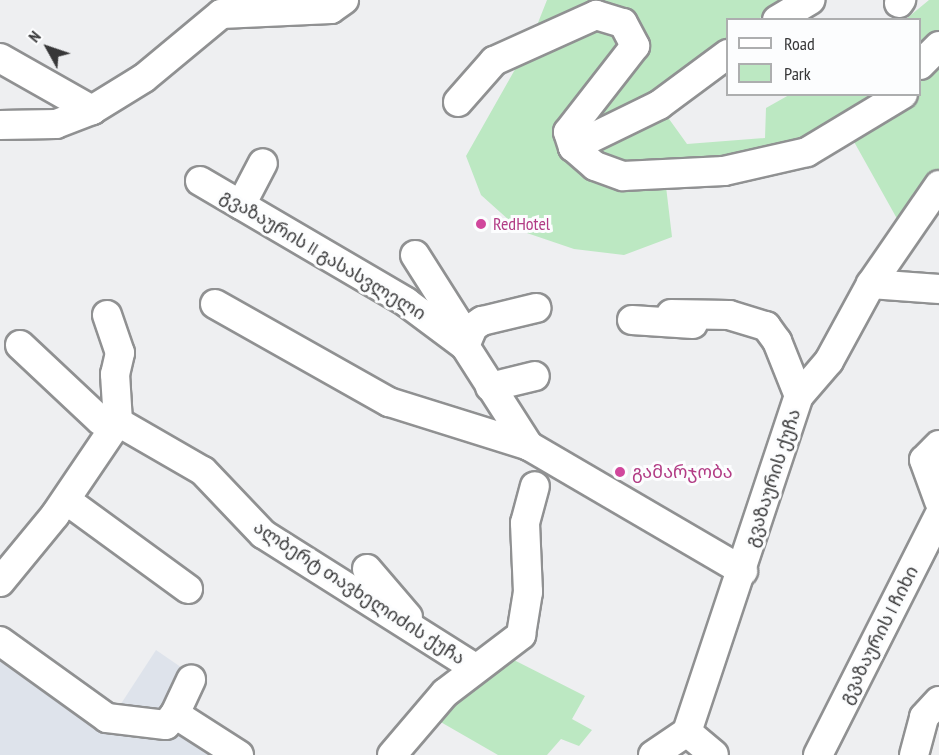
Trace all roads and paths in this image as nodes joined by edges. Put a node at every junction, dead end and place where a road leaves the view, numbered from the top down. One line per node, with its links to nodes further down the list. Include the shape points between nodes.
1 (344, 0): 3 (street, via 331,9)
2 (810, 0): 4 (street)
3 (252, 7): 13 (street, via 221,14 144,78)
4 (780, 18)
5 (939, 46): 8 (street)
6 (726, 55): 15 (street, via 659,105)
7 (0, 58): 13 (street)
8 (921, 64)
9 (939, 75): 10 (street)
10 (921, 84)
11 (897, 97): 15 (street, via 807,152 724,171 623,176 596,166)
12 (458, 102): 15 (street, via 494,61 596,15 610,16 623,23 635,46 568,132)
13 (92, 110): 14 (street, via 47,126)
14 (0, 125)
15 (573, 147)
16 (263, 163): 19 (street)
17 (200, 182): 19 (street, გვაზაურის II გასასვლელი)
18 (939, 185): 21 (street, გვაზაურის ქუჩა)
19 (241, 205): 28 (street, გვაზაურის II გასასვლელი)
20 (415, 255): 28 (street)
21 (871, 284): 22 (street); 33 (street, გვაზაურის ქუჩა, via 829,360)
22 (939, 289)
23 (214, 304): 36 (street, გვაზაურის II გასასვლელი, via 389,402)
24 (536, 308): 28 (street, via 483,321)
25 (671, 314): 30 (street, via 729,315 766,326)
26 (107, 315): 34 (street, via 120,353 115,374)
27 (632, 320): 30 (street, via 713,324)
28 (466, 341): 32 (street, გვაზაურის II გასასვლელი)
29 (20, 345): 34 (street, ალბერტ თავხელიძის ქუჩა, via 100,420)
30 (781, 349): 33 (street)
31 (535, 376): 32 (street)
32 (490, 387): 36 (street, გვაზაურის II გასასვლელი)
33 (799, 396): 42 (street, გვაზაურის ქუჩა)
34 (118, 422): 38 (street); 45 (street, ალბერტ თავხელიძის ქუჩა, via 203,471 263,534)
35 (939, 445): 39 (street, via 924,460)
36 (529, 446): 42 (street, გვაზაურის II გასასვლელი)
37 (535, 486): 47 (street, via 525,523 528,592 521,635)
38 (66, 500): 43 (street); 44 (street)
39 (939, 501)
40 (939, 515): 56 (street, გვაზაურის I ჩიხი)
41 (367, 569): 45 (street)
42 (743, 571): 51 (street, გვაზაურის ქუჩა)
43 (0, 582)
44 (188, 589)
45 (423, 635): 47 (street, ალბერტ თავხელიძის ქუჩა)
46 (0, 641): 50 (street, via 107,718 166,725)
47 (475, 668): 53 (street, via 425,713)
48 (191, 680): 50 (street)
49 (939, 701): 57 (street, via 924,717)
50 (175, 714): 52 (street)
51 (687, 732): 54 (street); 55 (street)
52 (239, 755)
53 (392, 755)
54 (653, 755)
55 (714, 755)
56 (818, 755)
57 (914, 755)

